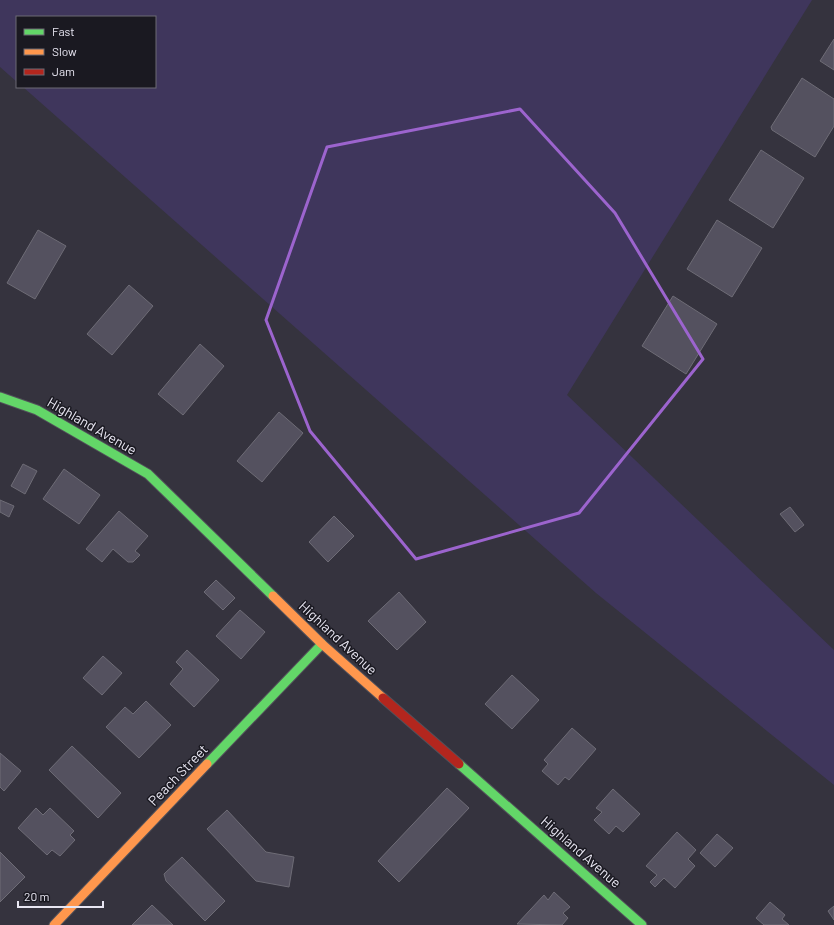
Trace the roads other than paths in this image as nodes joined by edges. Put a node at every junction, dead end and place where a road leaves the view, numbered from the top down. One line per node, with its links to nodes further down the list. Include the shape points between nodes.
1 (0, 397): 2 (main road, Highland Avenue, via 37,410 148,474)
2 (322, 644): 3 (main road, Peach Street); 4 (main road, Highland Avenue)
3 (54, 925)
4 (642, 925)

